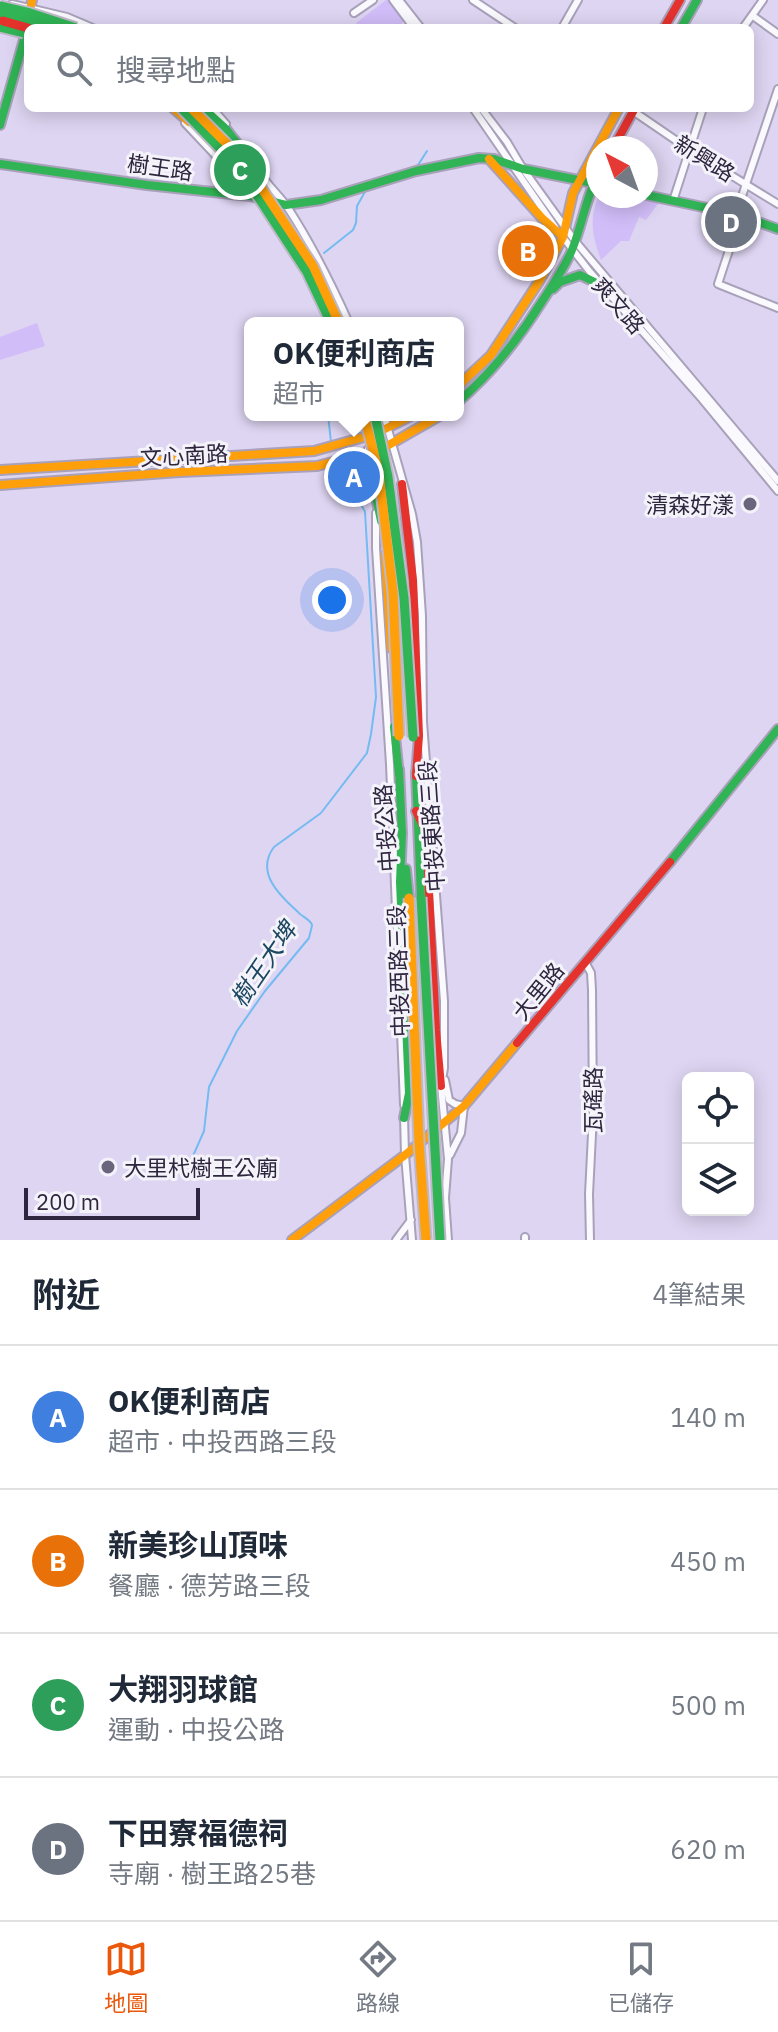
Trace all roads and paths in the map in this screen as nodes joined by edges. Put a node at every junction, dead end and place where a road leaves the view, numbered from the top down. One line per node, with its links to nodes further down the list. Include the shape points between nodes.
1 (373, 0): 11 (street)
2 (393, 0): 18 (street)
3 (399, 0): 19 (street)
4 (473, 0): 20 (street)
5 (578, 0): 21 (street)
6 (680, 0): 22 (main road)
7 (697, 0): 23 (main road)
8 (763, 0): 12 (street)
9 (0, 4): 10 (street); 16 (main road, bridge)
10 (32, 4): 14 (main road); 17 (street)
11 (354, 13)
12 (753, 16): 24 (street); 28 (street)
13 (0, 17): 15 (main road, bridge); 26 (main road, bridge)
14 (29, 24)
15 (34, 24)
16 (64, 24)
17 (84, 24)
18 (411, 24)
19 (418, 24)
20 (509, 24)
21 (564, 24)
22 (666, 24)
23 (683, 24)
24 (746, 24)
25 (0, 29): 27 (main road, bridge)
26 (24, 32)
27 (24, 33)
28 (778, 34)
29 (24, 44): 43 (main road)
30 (778, 89): 53 (street)
31 (172, 112): 54 (street)
32 (177, 112): 54 (main road, via 225,158)
33 (185, 112): 70 (main road, bridge, via 251,186 307,272)
34 (195, 112): 72 (main road, bridge, via 266,195 313,266)
35 (207, 112): 50 (main road)
36 (215, 112): 50 (street, via 256,159)
37 (476, 112): 48 (street, 爽文路)
38 (484, 112): 49 (street, 爽文路)
39 (617, 112): 51 (main road)
40 (633, 112): 44 (main road)
41 (637, 112): 45 (street, 新興路)
42 (702, 112): 45 (street)
43 (0, 125)
44 (620, 136)
45 (690, 150): 53 (street, 新興路); 57 (street)
46 (489, 159): 48 (main road, 樹王路); 59 (main road, 樹王路, via 448,164); 63 (main road, via 542,218)
47 (0, 164): 55 (main road, 樹王路)
48 (511, 165): 49 (main road, 樹王路); 63 (street, 爽文路)
49 (523, 169): 51 (main road, 樹王路); 63 (street, 爽文路)
50 (261, 174): 59 (street)
51 (579, 180): 52 (main road, 樹王路); 63 (main road)
52 (586, 180)
53 (746, 184): 58 (street, 新興路); 61 (street)
54 (242, 186): 55 (street)
55 (250, 196): 59 (main road, 樹王路); 66 (street)
56 (658, 198): 57 (main road)
57 (673, 201): 61 (main road)
58 (778, 204)
59 (286, 205): 65 (street)
60 (587, 208): 64 (main road)
61 (736, 214): 62 (main road); 69 (street, via 718,284)
62 (778, 229)
63 (563, 232): 64 (street, 爽文路); 74 (main road, via 519,314 491,355)
64 (574, 245): 67 (street, 爽文路); 68 (main road); 87 (street, 爽文路)
65 (319, 261): 66 (street, via 312,275); 73 (street)
66 (301, 270): 71 (street)
67 (601, 285): 68 (main road, via 580,275 560,282); 90 (street, 爽文路)
68 (547, 295): 75 (main road, via 498,366)
69 (778, 308)
70 (326, 317)
71 (326, 317)
72 (336, 317)
73 (346, 317)
74 (464, 380)
75 (464, 397)
76 (363, 421): 83 (street, 中投西路三段)
77 (364, 421): 93 (main road, 中投公路, bridge, via 379,473 393,592)
78 (376, 421): 94 (main road, 中投公路, bridge, via 404,598)
79 (386, 421): 82 (street, 中投東路三段)
80 (402, 421): 82 (main road, 文心南路)
81 (431, 421): 84 (main road, 文心南路)
82 (388, 429): 83 (main road, 文心南路); 84 (street, 中投東路三段)
83 (365, 438): 85 (street, 中投西路三段); 86 (main road, 文心南路, via 314,451)
84 (393, 443): 85 (main road, 文心南路); 88 (street, 中投東路三段)
85 (370, 453): 89 (main road, 文心南路, via 317,466); 91 (street, 中投西路三段)
86 (0, 470)
87 (778, 481)
88 (402, 484): 94 (main road, via 413,580); 98 (street, 中投東路三段, via 417,542)
89 (0, 485)
90 (778, 491)
91 (376, 497): 93 (main road, via 383,531); 101 (street, 中投西路三段)
92 (778, 729): 97 (main road, 大里路)
93 (399, 775): 96 (main road, 中投公路)
94 (416, 776): 95 (main road, 中投公路)
95 (416, 811): 99 (main road, via 426,832); 110 (main road, 中投公路, bridge)
96 (402, 832): 101 (main road, via 409,1093); 109 (main road, 中投公路, bridge)
97 (585, 962): 100 (main road, 大里路); 112 (street, 瓦磘路, via 592,990)
98 (444, 1068): 99 (street, 中投東路三段); 100 (street, via 449,1100)
99 (441, 1086): 102 (street, 中投東路三段)
100 (464, 1106): 102 (main road, 大里路); 104 (street, via 461,1133)
101 (404, 1118): 103 (street, 中投西路三段)
102 (445, 1122): 103 (main road, 大里路); 104 (street, 中投東路三段)
103 (405, 1155): 105 (street, 中投西路三段); 106 (main road, 大里路)
104 (448, 1159): 111 (street, 中投東路三段)
105 (411, 1220): 107 (street); 108 (street, 中投西路三段)
106 (292, 1240)
107 (396, 1240)
108 (412, 1240)
109 (426, 1240)
110 (440, 1240)
111 (448, 1240)
112 (590, 1240)

